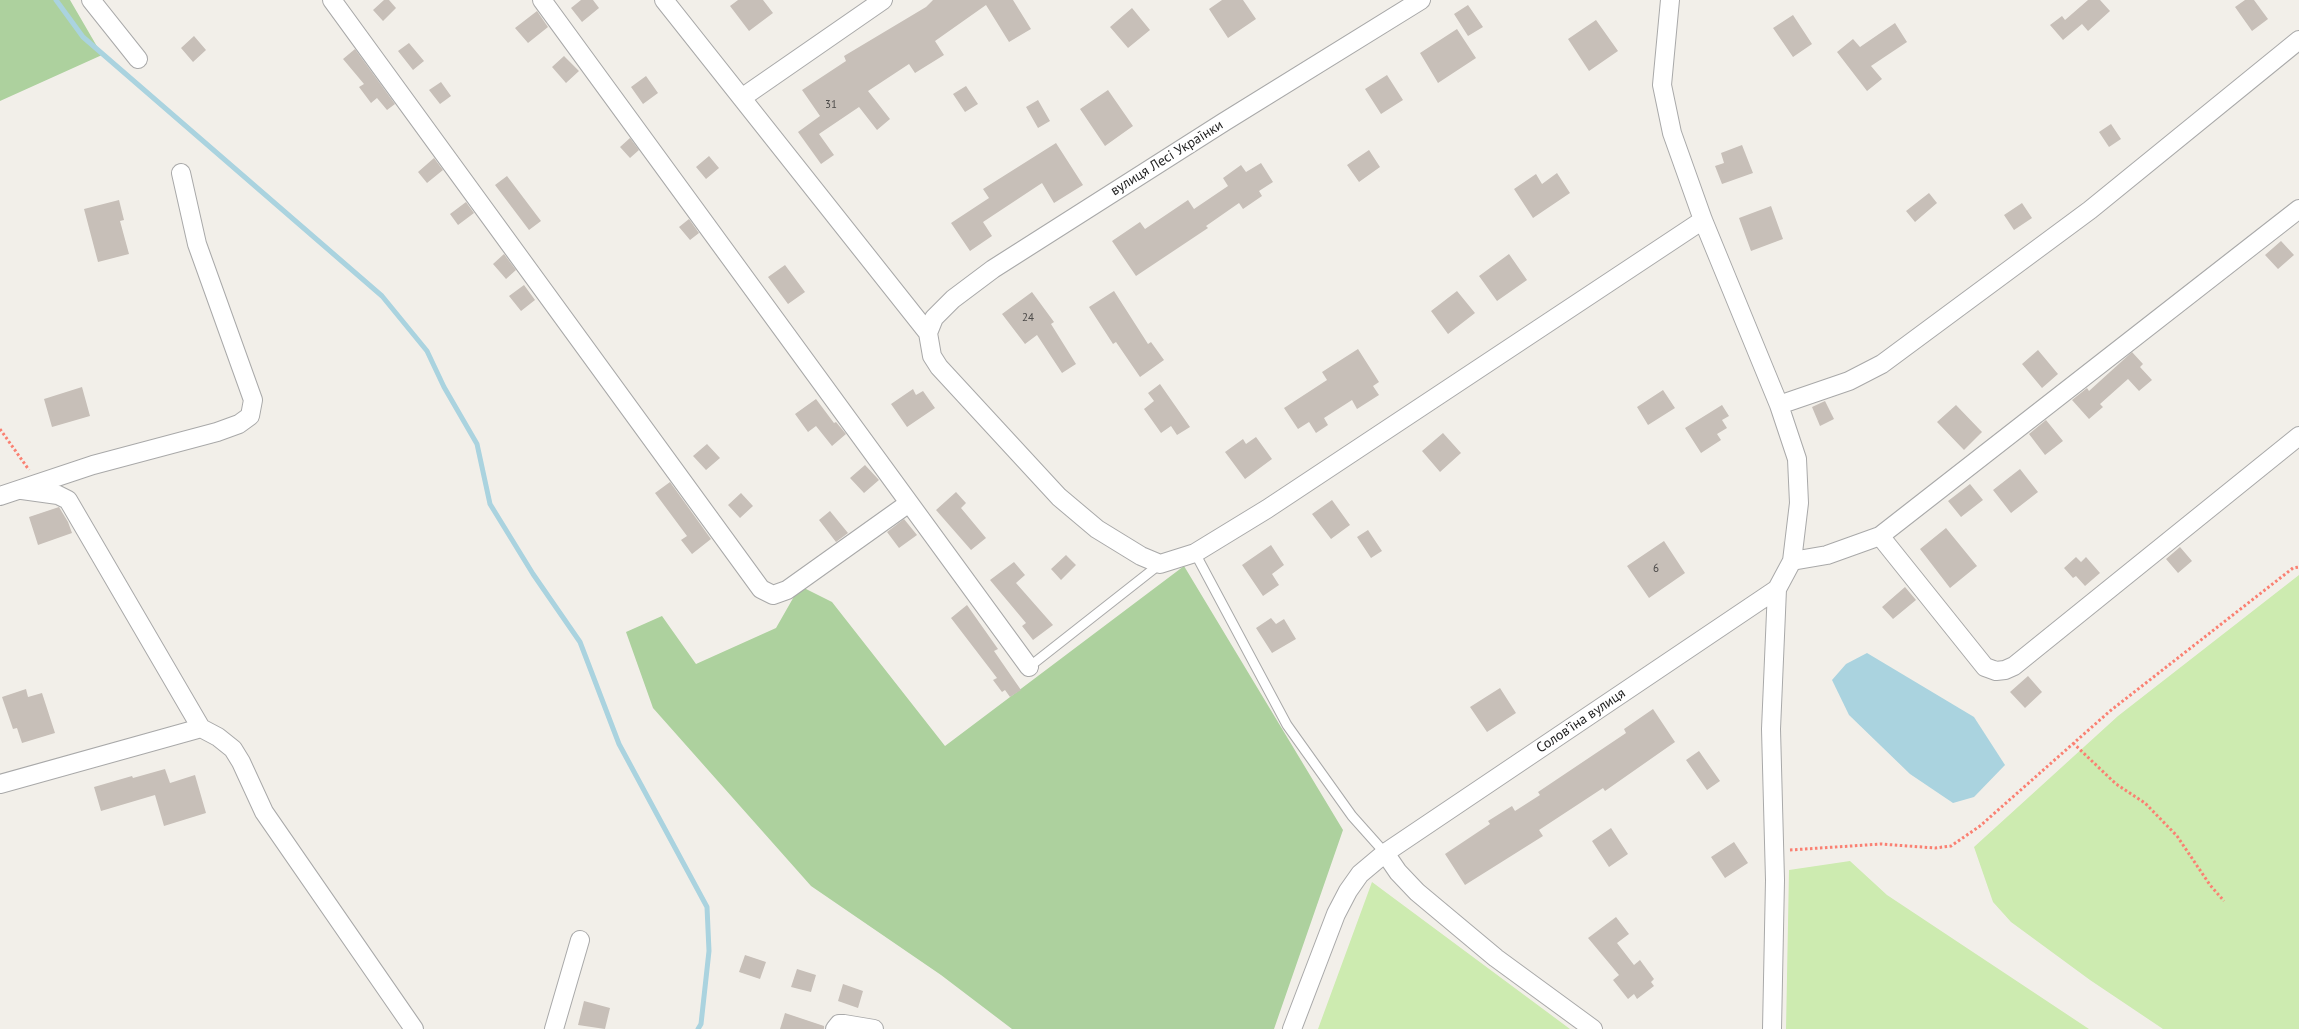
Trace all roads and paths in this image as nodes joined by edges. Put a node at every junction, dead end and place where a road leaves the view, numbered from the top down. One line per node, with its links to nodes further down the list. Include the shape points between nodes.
1 (91, 0): 9 (street)
2 (332, 0): 20 (street, via 761,589 773,595 787,590)
3 (542, 0): 20 (street)
4 (664, 0): 10 (street)
5 (883, 0): 10 (street)
6 (1421, 0): 14 (street, вулиця Лесі Українки, via 993,269 953,299 934,318)
7 (1670, 0): 13 (street, via 1662,85 1672,133)
8 (2299, 40): 15 (street, via 2090,210 1882,364 1849,381)
9 (138, 59)
10 (743, 97): 14 (street)
11 (181, 173): 18 (street, via 197,244 253,400 250,416 217,432 93,465)
12 (2299, 210): 21 (street)
13 (1704, 220): 15 (street); 22 (street, via 1267,509)
14 (928, 333): 24 (street, via 932,356 939,367 1060,496 1097,528)
15 (1779, 405): 23 (street, via 1797,459 1799,503)
16 (0, 429): 18 (path)
17 (2299, 436): 21 (street, via 2005,670 1985,667)
18 (30, 486): 19 (street); 28 (street, via 68,500)
19 (0, 496)
20 (909, 503): 27 (street)
21 (1880, 536): 23 (street, via 1827,555)
22 (1195, 553): 24 (street); 32 (lane, via 1287,725 1352,816)
23 (1792, 561): 26 (street)
24 (1160, 564): 27 (lane)
25 (2299, 567): 29 (path, via 2293,568 2201,639)
26 (1777, 589): 31 (street, via 1771,729); 32 (street, Соловʼїна вулиця)
27 (1029, 667)
28 (201, 728): 30 (street); 35 (street, via 233,749 264,812)
29 (2073, 743): 31 (path, via 1980,826 1951,846 1881,844); 33 (path, via 2116,784 2145,803 2177,836)
30 (0, 784)
31 (1775, 851): 41 (street)
32 (1385, 853): 39 (street, Соловʼїна вулиця, via 1360,874 1348,891); 40 (street, via 1417,892 1496,958)
33 (2224, 901)
34 (580, 940): 36 (street)
35 (414, 1029)
36 (554, 1029)
37 (834, 1029): 38 (street, via 844,1024)
38 (874, 1029)
39 (1292, 1029)
40 (1593, 1029)
41 (1772, 1029)

